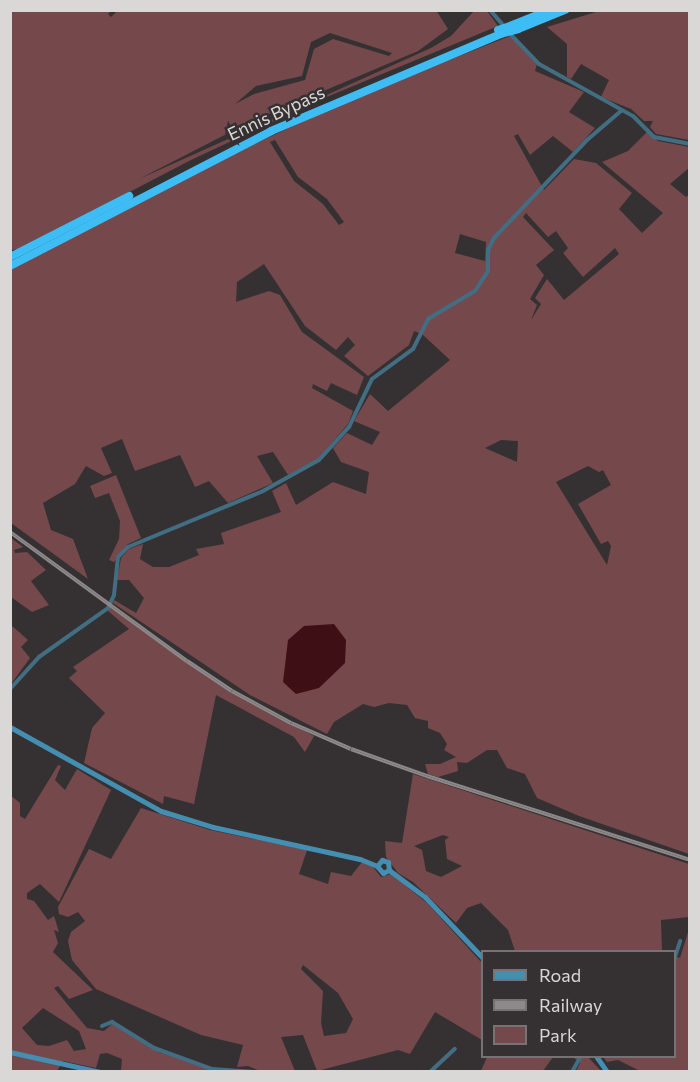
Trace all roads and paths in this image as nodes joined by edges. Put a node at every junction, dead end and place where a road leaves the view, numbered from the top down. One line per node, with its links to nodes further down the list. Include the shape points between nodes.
1 (490, 10): 4 (street)
2 (549, 10): 5 (highway, Ennis Bypass)
3 (565, 10): 5 (highway, Ennis Bypass)
4 (500, 30): 5 (highway, Ennis Bypass, bridge); 8 (highway, Ennis Bypass, via 311,107); 9 (highway, Ennis Bypass, via 251,141)
5 (515, 30): 6 (street, via 539,64)
6 (621, 111): 7 (street, via 654,137); 10 (street, via 587,140 495,238 488,250 488,271 475,291 428,320 413,349 372,379 349,427 319,460 263,491 128,547 118,557 114,595 108,608 39,657)
7 (690, 144)
8 (10, 257)
9 (10, 266)
10 (10, 689)
11 (10, 727): 12 (main road, via 161,811)
12 (377, 866): 13 (main road, via 380,873); 13 (main road, via 387,861)
13 (389, 870): 15 (main road, via 425,897)
14 (680, 941): 16 (street)
15 (481, 955)
16 (676, 956)
17 (102, 1026): 23 (street, via 112,1023 164,1052 212,1069)
18 (455, 1049): 24 (street)
19 (10, 1052): 22 (main road)
20 (580, 1058): 25 (street)
21 (597, 1058): 26 (main road)
22 (100, 1071)
23 (251, 1071)
24 (430, 1071)
25 (572, 1071)
26 (607, 1071)

